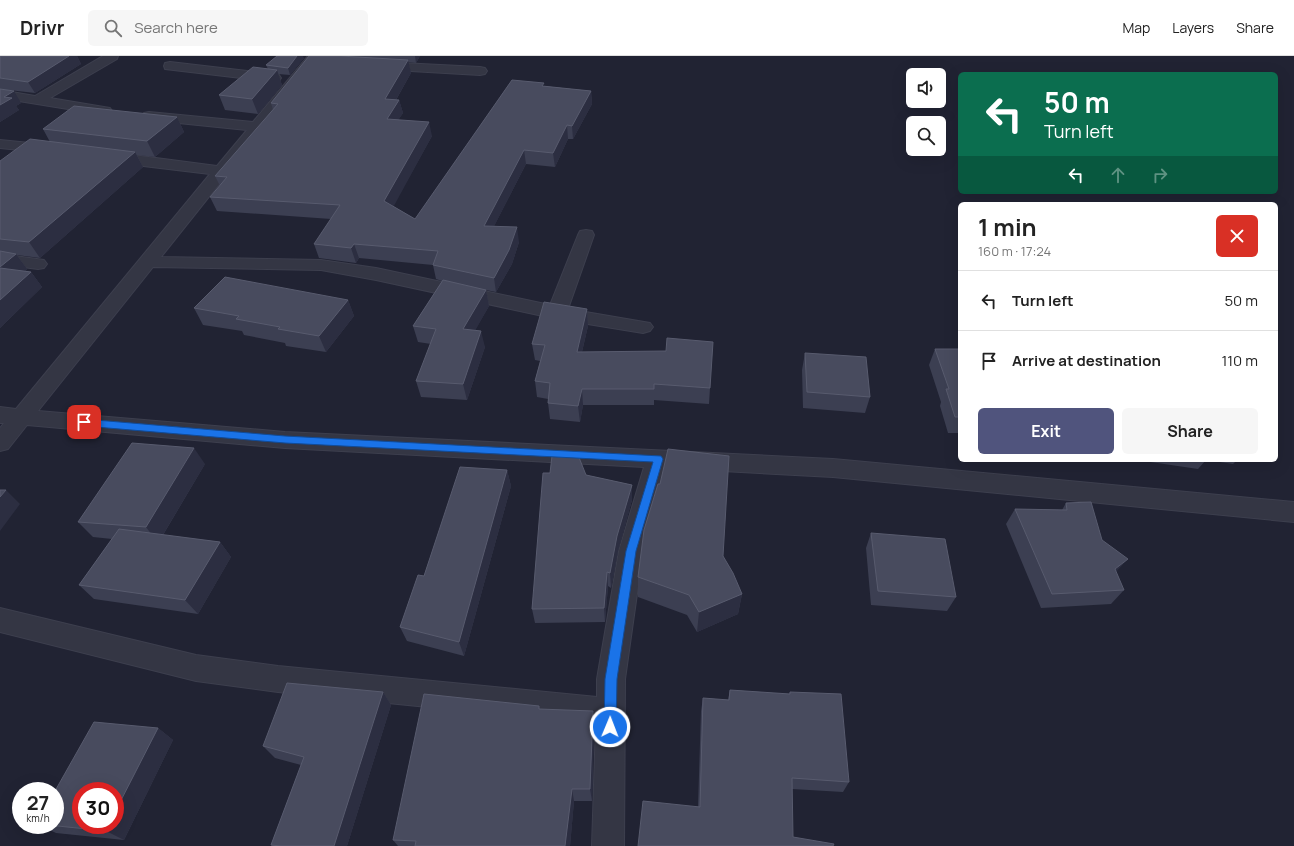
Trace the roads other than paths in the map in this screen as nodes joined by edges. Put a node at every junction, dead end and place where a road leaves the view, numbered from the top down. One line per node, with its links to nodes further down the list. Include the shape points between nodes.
1 (112, 56): 8 (street)
2 (317, 60): 6 (street)
3 (372, 65): 5 (street)
4 (170, 66): 6 (street)
5 (480, 70)
6 (295, 81): 11 (street)
7 (0, 94): 8 (street)
8 (38, 100): 9 (street)
9 (116, 112)
10 (132, 114): 11 (street)
11 (257, 127): 15 (street)
12 (0, 144): 13 (street)
13 (66, 152)
14 (97, 156): 15 (street)
15 (221, 171): 18 (street)
16 (586, 235): 20 (street)
17 (0, 259): 19 (street)
18 (148, 262): 20 (street, via 272,262 321,265 376,274); 23 (street)
19 (38, 264)
20 (557, 313): 21 (street)
21 (643, 327)
22 (0, 415): 23 (street)
23 (22, 417): 24 (street); 25 (street, via 285,440)
24 (0, 443)
25 (658, 459): 26 (street, via 833,468); 28 (street, via 631,551 611,679)
26 (1294, 512)
27 (0, 620): 28 (street, via 196,668 278,679)
28 (610, 712): 29 (street)
29 (608, 846)

